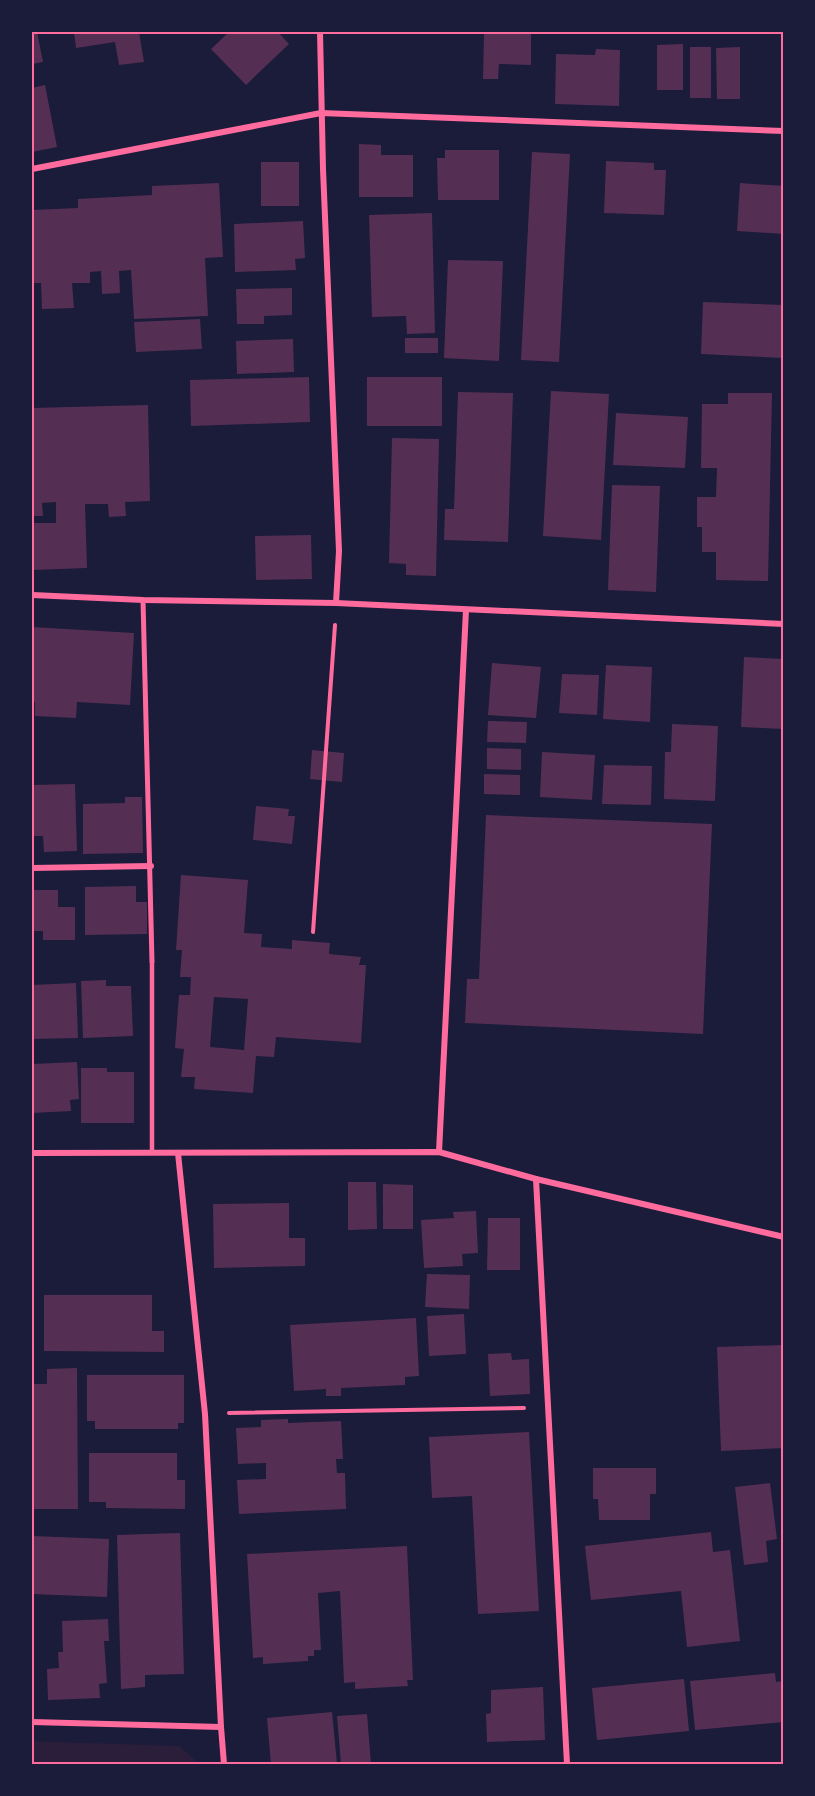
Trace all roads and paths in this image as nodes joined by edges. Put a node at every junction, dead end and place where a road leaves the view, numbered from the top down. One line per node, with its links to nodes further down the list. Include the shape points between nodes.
1 (320, 32): 2 (street)
2 (321, 113): 3 (street); 4 (street); 7 (street, via 339,551)
3 (783, 131)
4 (32, 169)
5 (32, 595): 6 (street)
6 (143, 600): 7 (street); 10 (street)
7 (336, 603): 8 (street); 12 (path)
8 (466, 610): 9 (street); 14 (street)
9 (783, 624)
10 (151, 866): 11 (street); 13 (street)
11 (32, 868)
12 (313, 933)
13 (152, 962): 16 (lane)
14 (439, 1152): 17 (street); 18 (street)
15 (32, 1153): 16 (street)
16 (152, 1153): 17 (street)
17 (178, 1153): 21 (street)
18 (536, 1179): 19 (street); 20 (street)
19 (783, 1237)
20 (549, 1407): 21 (path); 25 (street)
21 (204, 1414): 23 (street)
22 (32, 1722): 23 (street)
23 (221, 1727): 24 (street)
24 (224, 1764)
25 (567, 1764)

